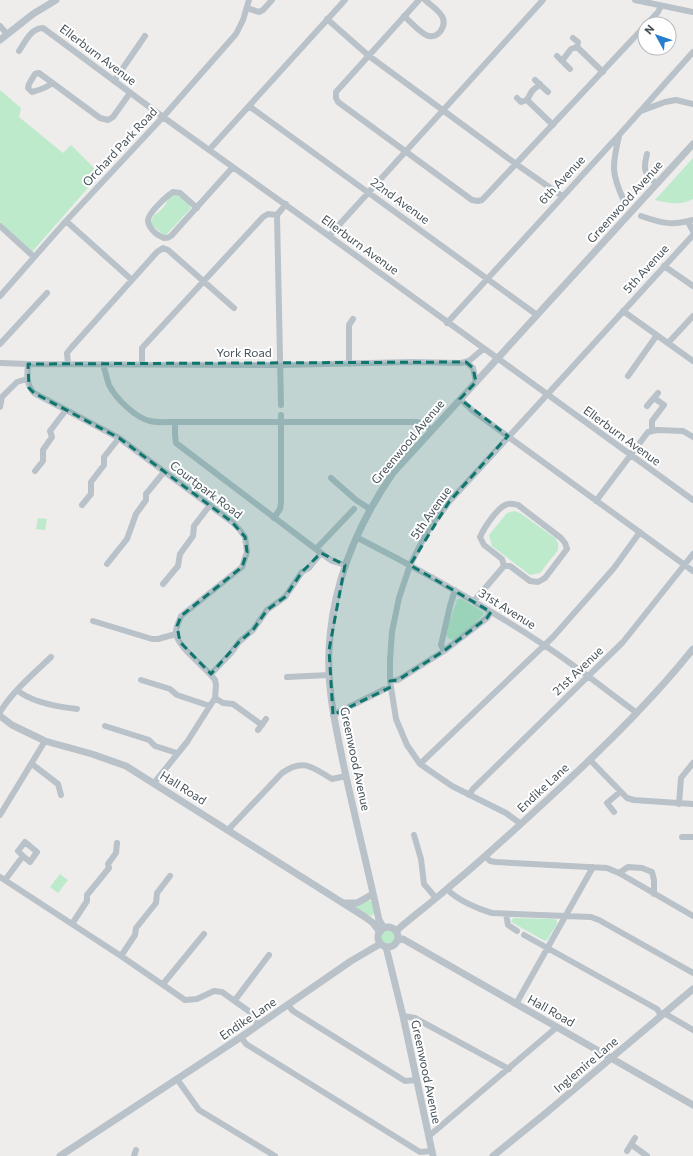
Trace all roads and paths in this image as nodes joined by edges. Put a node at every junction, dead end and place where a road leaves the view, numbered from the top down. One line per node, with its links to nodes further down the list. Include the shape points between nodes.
1 (56, 0): 17 (street)
2 (249, 0): 11 (street, Orchard Park Road)
3 (272, 0): 11 (street, via 259,12)
4 (345, 0): 15 (street)
5 (419, 0): 13 (street)
6 (425, 0): 13 (street, via 445,22 437,35 427,36)
7 (543, 0): 42 (street)
8 (635, 0): 10 (street)
9 (669, 0): 10 (street)
10 (663, 6): 12 (street); 14 (street)
11 (248, 8): 44 (street, Orchard Park Road, via 236,34)
12 (693, 12)
13 (404, 16): 25 (street)
14 (654, 16)
15 (327, 19): 25 (street); 41 (street)
16 (0, 26): 17 (street)
17 (7, 34): 21 (street)
18 (637, 35): 29 (street)
19 (145, 36): 31 (street)
20 (573, 38): 22 (street, via 578,42)
21 (0, 40)
22 (577, 47): 27 (street, via 571,49); 29 (street)
23 (19, 51): 31 (street, Ellerburn Avenue, via 33,31 43,28)
24 (693, 52): 34 (street, 6th Avenue)
25 (369, 56): 42 (street); 49 (street, via 336,92 336,98)
26 (557, 56): 27 (street)
27 (562, 61): 28 (street)
28 (570, 69)
29 (603, 72): 45 (street)
30 (535, 80): 33 (street)
31 (114, 81): 36 (street, Ellerburn Avenue)
32 (52, 83): 36 (street, via 100,118 108,120)
33 (540, 84): 35 (street); 38 (street)
34 (660, 89): 39 (street); 43 (street, 6th Avenue)
35 (548, 92)
36 (130, 93): 44 (street, Ellerburn Avenue)
37 (517, 98): 38 (street, via 521,102)
38 (527, 100): 45 (street)
39 (665, 102): 40 (street, via 676,100); 43 (street)
40 (693, 104)
41 (249, 106): 48 (street); 56 (street, 22nd Avenue)
42 (443, 111): 49 (street); 53 (street)
43 (640, 111): 46 (street, 6th Avenue)
44 (163, 117): 48 (street, Ellerburn Avenue); 63 (street, Orchard Park Road)
45 (553, 125): 53 (street)
46 (620, 134): 50 (street, 6th Avenue); 52 (street, Greenwood Avenue)
47 (693, 144): 55 (street, Greenwood Avenue)
48 (210, 150): 54 (street, Ellerburn Avenue)
49 (406, 152): 53 (street, via 472,200 478,201 482,200); 56 (street)
50 (602, 154): 52 (street); 57 (street, 6th Avenue)
51 (648, 154): 55 (street, via 644,164 645,171)
52 (614, 158): 58 (street, Greenwood Avenue, via 616,183)
53 (516, 164): 57 (street)
54 (233, 167): 59 (street, Ellerburn Avenue); 60 (street)
55 (656, 183): 79 (street, Greenwood Avenue)
56 (369, 192): 68 (street); 72 (street, 22nd Avenue)
57 (562, 196): 72 (street, 6th Avenue)
58 (624, 201)
59 (286, 204): 61 (street); 68 (street, Ellerburn Avenue)
60 (197, 208): 60 (street, via 167,238 150,227 148,222 150,216 173,192 180,193)
61 (277, 215): 73 (street, via 268,214 263,217); 96 (street)
62 (641, 216): 64 (street, Greenwood Avenue, via 662,223)
63 (66, 221): 69 (street, Orchard Park Road); 71 (street)
64 (690, 221): 66 (street)
65 (0, 226): 69 (street)
66 (693, 231)
67 (693, 235): 70 (street, 5th Avenue)
68 (329, 236): 82 (street, Ellerburn Avenue)
69 (34, 257): 76 (street, Orchard Park Road)
70 (664, 266): 74 (street); 78 (street, 5th Avenue)
71 (132, 280): 73 (street, via 162,248 168,250); 92 (street, via 71,348 68,353)
72 (488, 280): 79 (street, 22nd Avenue); 82 (street, 6th Avenue)
73 (203, 282): 77 (street); 94 (street, via 142,348)
74 (693, 286)
75 (47, 293): 85 (street)
76 (0, 296)
77 (234, 308)
78 (623, 311): 83 (street); 100 (street, 5th Avenue)
79 (537, 315): 87 (street, Greenwood Avenue)
80 (693, 316): 84 (street)
81 (353, 319): 95 (street, via 349,325)
82 (447, 323): 86 (street, Ellerburn Avenue)
83 (657, 335): 84 (street); 97 (street)
84 (668, 343): 88 (street)
85 (0, 344)
86 (483, 349): 87 (street, Ellerburn Avenue); 89 (street)
87 (497, 358): 99 (street, Greenwood Avenue); 100 (street, Ellerburn Avenue)
88 (693, 361)
89 (466, 362): 95 (street, York Road); 99 (street, via 472,368)
90 (0, 363): 91 (street, York Road)
91 (28, 364): 92 (street, York Road); 98 (street)
92 (68, 364): 93 (street, York Road)
93 (103, 364): 94 (street, York Road); 107 (street, via 109,385 126,406 150,421)
94 (142, 364): 96 (street, York Road)
95 (349, 364): 96 (street, York Road)
96 (281, 365): 102 (street)
97 (628, 376)
98 (28, 379): 104 (street, via 17,382 2,397); 105 (street, Courtpark Road, via 29,388)
99 (476, 382): 101 (street, Greenwood Avenue)
100 (547, 395): 110 (street, 5th Avenue); 113 (street, Ellerburn Avenue)
101 (460, 399): 108 (street, Greenwood Avenue); 110 (street)
102 (281, 405)
103 (648, 406): 109 (street, via 656,396 664,405 652,421)
104 (0, 407)
105 (66, 410): 112 (street, Courtpark Road); 114 (street, via 50,431 52,437 43,450 43,461)
106 (281, 419): 107 (street); 108 (street, via 416,422); 123 (street, via 281,503)
107 (175, 422): 123 (street, via 176,443)
108 (431, 430): 121 (street, Greenwood Avenue, via 393,473)
109 (652, 430): 111 (street, via 682,431); 113 (street)
110 (508, 436): 117 (street); 130 (street, 5th Avenue, via 449,502 426,534)
111 (693, 437)
112 (119, 438): 115 (street, Courtpark Road); 119 (street, via 104,457 104,465 91,482 91,494)
113 (631, 456): 117 (street); 118 (street, Ellerburn Avenue)
114 (35, 471)
115 (164, 472): 120 (street, Courtpark Road); 128 (street, via 146,494 146,500 136,514 127,539)
116 (331, 478): 121 (street)
117 (596, 500): 124 (street)
118 (693, 500)
119 (82, 505)
120 (210, 505): 134 (street, via 194,526 193,536 180,554 178,566); 139 (street, Courtpark Road, via 239,529 245,537 247,552 242,567 181,616)
121 (370, 509): 125 (street, Greenwood Avenue)
122 (353, 513): 126 (street)
123 (274, 518): 126 (street)
124 (640, 532): 131 (street); 140 (street, via 614,568)
125 (356, 537): 129 (street, Greenwood Avenue); 130 (street, 31st Avenue)
126 (319, 551): 129 (street, via 332,561); 144 (street, via 309,568 302,572 285,597 267,610 253,630)
127 (693, 554): 131 (street, 21st Avenue)
128 (107, 564)
129 (345, 565): 145 (street, Greenwood Avenue, via 333,615)
130 (410, 565): 135 (street, 31st Avenue); 149 (street, 5th Avenue, via 399,598 392,632)
131 (685, 565): 133 (street); 146 (street, 21st Avenue, via 623,642)
132 (504, 566): 132 (street, via 502,559 484,545 480,537 503,506 510,503 518,505 561,538 566,545 567,549 560,560 545,578 538,582 530,581 510,566); 136 (street)
133 (693, 571)
134 (163, 584)
135 (455, 590): 136 (street, 31st Avenue); 142 (street, via 441,645)
136 (474, 601): 137 (street, 31st Avenue)
137 (491, 612): 140 (street, 31st Avenue); 142 (street, via 487,618)
138 (93, 621): 139 (street, via 158,640)
139 (176, 634): 144 (street, via 180,642)
140 (545, 646): 146 (street, 31st Avenue); 165 (street)
141 (693, 649): 155 (street, Endike Lane)
142 (444, 651): 149 (street)
143 (50, 657): 150 (street)
144 (211, 674): 151 (street, via 216,685)
145 (329, 676): 147 (street); 156 (street, Greenwood Avenue)
146 (588, 676): 155 (street, 31st Avenue); 169 (street, 21st Avenue)
147 (287, 677)
148 (141, 680): 152 (street)
149 (391, 684): 156 (street); 165 (street, 5th Avenue, via 396,719 407,745)
150 (17, 690): 153 (street, via 24,696); 154 (street)
151 (215, 698): 152 (street); 158 (street, via 223,703 233,704 260,727)
152 (210, 706): 161 (street)
153 (77, 710)
154 (0, 712)
155 (637, 713): 162 (street, Endike Lane)
156 (333, 715): 166 (street, Greenwood Avenue)
157 (0, 716): 160 (street, Hall Road, via 12,725)
158 (266, 719)
159 (105, 726): 161 (street, via 149,740 156,746)
160 (45, 741): 164 (street); 167 (street, Hall Road, via 126,766)
161 (177, 753): 167 (street)
162 (590, 760): 168 (street); 175 (street, Endike Lane)
163 (693, 763): 171 (street, via 681,778)
164 (32, 764): 170 (street, via 58,784); 174 (street)
165 (420, 764): 169 (street, 5th Avenue)
166 (346, 776): 176 (street, via 332,779 312,767 301,764 291,766); 188 (street, Greenwood Avenue)
167 (154, 783): 176 (street, Hall Road)
168 (620, 792): 171 (street, via 634,800); 173 (street, via 608,803)
169 (469, 795): 175 (street, 5th Avenue, via 506,813)
170 (61, 796)
171 (679, 804): 172 (street)
172 (693, 804)
173 (614, 812)
174 (0, 815)
175 (521, 824): 182 (street, Endike Lane)
176 (228, 830): 191 (street, Hall Road)
177 (414, 835): 190 (street, via 422,859 424,884)
178 (682, 837): 179 (street)
179 (693, 837)
180 (117, 843): 195 (street, via 116,853 108,864 109,868 87,895)
181 (23, 856): 186 (street)
182 (486, 856): 183 (street, via 490,861 496,862); 187 (street, Endike Lane)
183 (593, 867): 184 (street, via 607,868); 193 (street)
184 (619, 874): 189 (street); 189 (street, via 628,867 652,872)
185 (170, 876): 205 (street, via 157,893 156,903 136,928 135,935)
186 (3, 878): 195 (street)
187 (447, 889): 190 (street, Endike Lane); 192 (street, via 482,911)
188 (373, 894): 191 (street, via 357,903); 196 (street, Greenwood Avenue)
189 (654, 894): 194 (street)
190 (436, 898): 197 (street, Endike Lane)
191 (343, 903): 196 (street, Hall Road)
192 (506, 914): 193 (street); 198 (street, via 508,924)
193 (566, 916): 203 (street); 206 (street, via 591,917 599,920)
194 (693, 916)
195 (72, 924): 205 (street)
196 (382, 930): 197 (street); 202 (street, via 378,940)
197 (396, 930): 201 (street)
198 (517, 931)
199 (204, 934): 207 (street)
200 (524, 935): 203 (street)
201 (398, 940): 202 (street, via 391,947); 210 (street, Hall Road, via 403,939)
202 (383, 946): 211 (street, Endike Lane, via 351,961); 213 (street, Greenwood Avenue)
203 (548, 948): 210 (street); 212 (street)
204 (269, 955): 209 (street)
205 (121, 956): 207 (street)
206 (693, 973)
207 (163, 984): 209 (street, via 185,1000 197,1000 214,991 222,992)
208 (693, 989): 212 (street, Inglemire Lane)
209 (235, 1000): 214 (street, via 250,1012)
210 (516, 1004): 215 (street, Hall Road)
211 (288, 1005): 214 (street, Endike Lane); 221 (street, via 293,1011 406,1081)
212 (663, 1014): 216 (street); 218 (street, Inglemire Lane)
213 (402, 1016): 219 (street, via 416,1018); 221 (street, Greenwood Avenue)
214 (258, 1025): 217 (street, Endike Lane)
215 (557, 1027): 218 (street, Hall Road); 219 (street)
216 (693, 1030)
217 (241, 1037): 220 (street, Endike Lane); 227 (street, via 246,1044 420,1152)
218 (612, 1058): 222 (street, Hall Road); 230 (street, Inglemire Lane)
219 (509, 1069): 223 (street)
220 (177, 1079): 228 (street, Endike Lane); 229 (street, via 199,1110)
221 (416, 1080): 223 (street, Greenwood Avenue)
222 (693, 1105)
223 (429, 1136): 227 (street, Greenwood Avenue)
224 (635, 1138): 225 (street)
225 (632, 1145): 226 (street); 231 (street)
226 (627, 1151)
227 (433, 1154)
228 (60, 1156)
229 (275, 1156)
230 (492, 1156)
231 (648, 1156)

